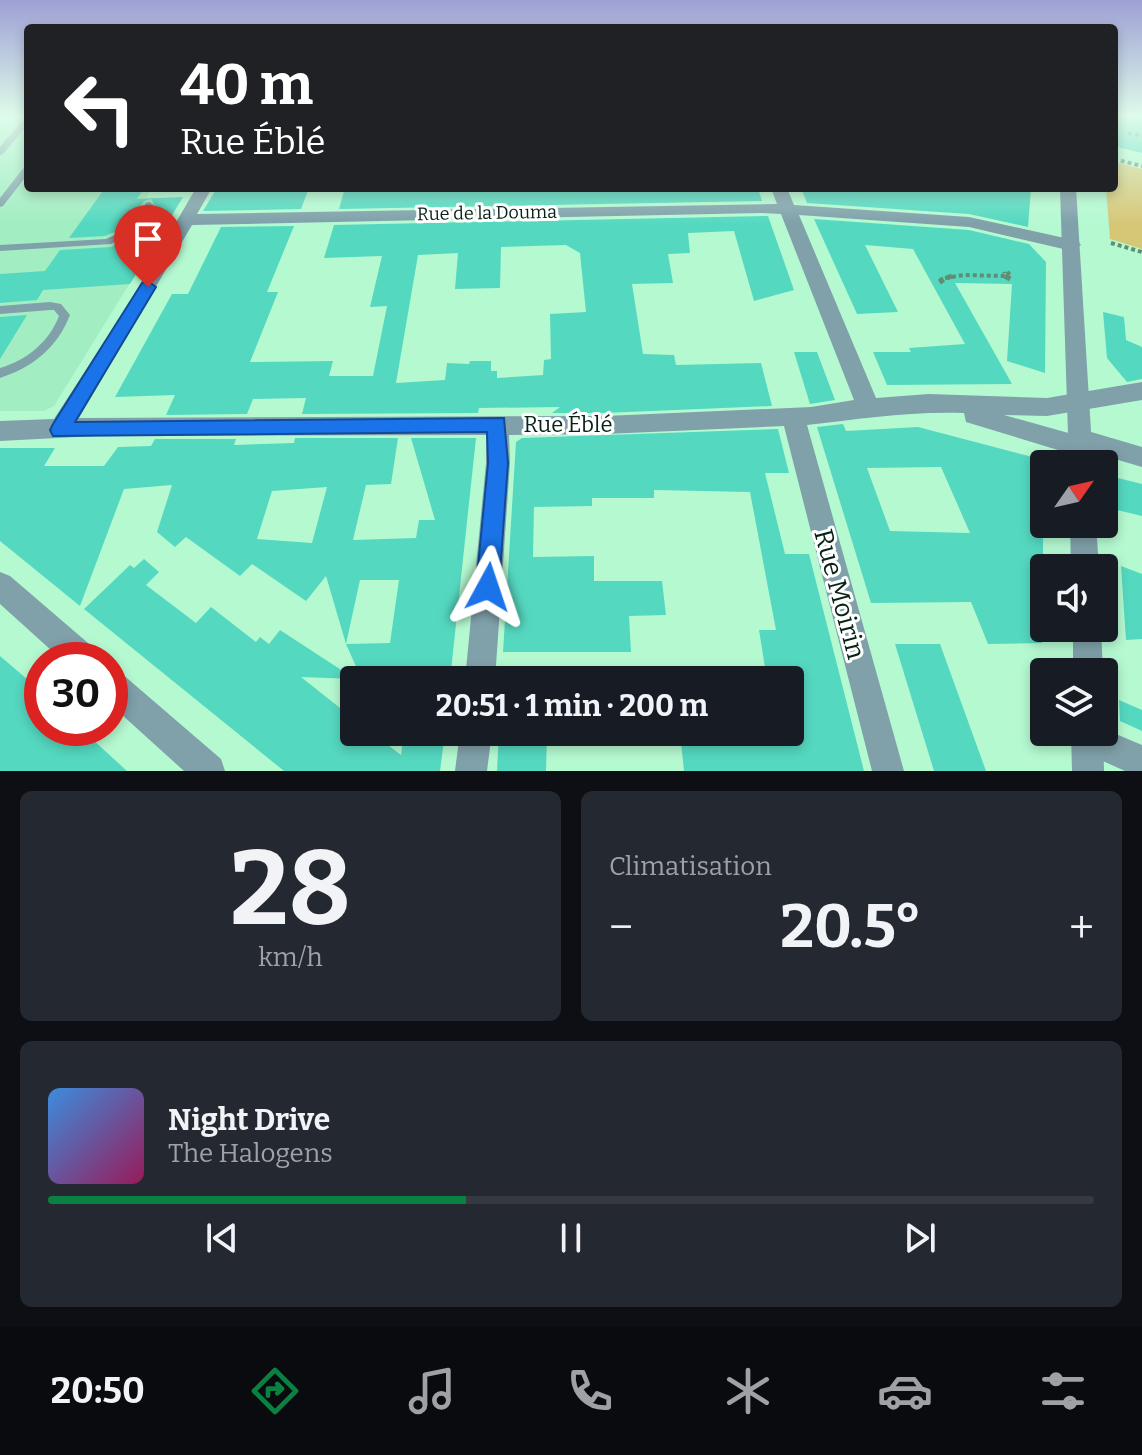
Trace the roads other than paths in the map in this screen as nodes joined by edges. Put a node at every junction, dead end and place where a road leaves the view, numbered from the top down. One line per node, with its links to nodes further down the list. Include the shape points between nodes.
1 (24, 173): 5 (lane)
2 (202, 192): 8 (street)
3 (781, 192): 7 (street)
4 (1068, 192): 9 (street)
5 (0, 204)
6 (149, 205): 10 (lane, via 131,231 108,242)
7 (788, 209): 8 (street, Rue de la Douma); 9 (street, Rue de la Douma, via 969,222); 16 (street)
8 (187, 220): 19 (street)
9 (1072, 245): 14 (street)
10 (0, 248)
11 (0, 310): 12 (lane, via 50,306 65,315 44,349)
12 (0, 373)
13 (1142, 391): 14 (street, Rue Éblé)
14 (1080, 400): 15 (street, Rue Éblé, via 1047,407); 21 (street)
15 (943, 404): 16 (street, Rue Éblé); 21 (street, Rue Éblé)
16 (869, 408): 17 (street, Rue Éblé)
17 (793, 417): 18 (street, Rue Éblé); 34 (street, Rue Moirin)
18 (497, 424): 19 (street, Rue Éblé); 26 (street)
19 (60, 430): 20 (street, Rue Éblé)
20 (0, 431)
21 (1081, 450)
22 (1118, 454): 23 (street, Rue Éblé)
23 (1142, 457)
24 (0, 586): 25 (street)
25 (64, 642)
26 (481, 666)
27 (128, 702): 32 (street)
28 (474, 746): 33 (street)
29 (1087, 746): 35 (street)
30 (1109, 746): 31 (street)
31 (1142, 762)
32 (192, 766)
33 (471, 771)
34 (888, 771)
35 (1088, 771)

